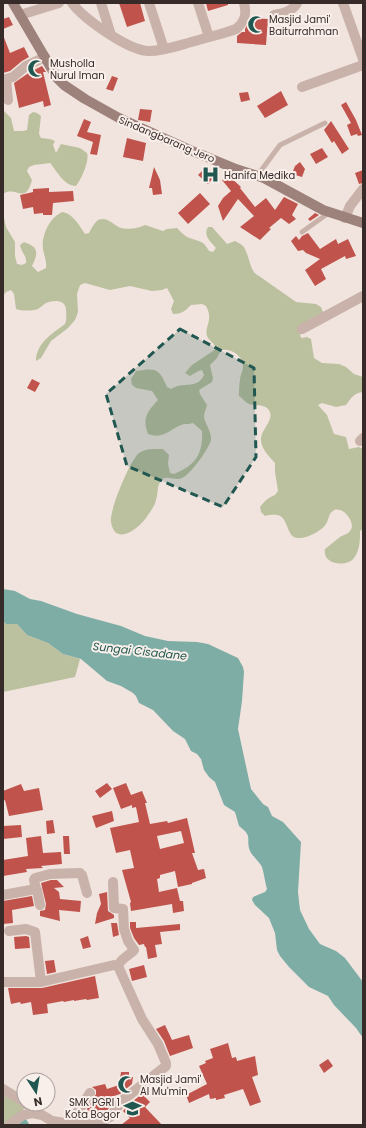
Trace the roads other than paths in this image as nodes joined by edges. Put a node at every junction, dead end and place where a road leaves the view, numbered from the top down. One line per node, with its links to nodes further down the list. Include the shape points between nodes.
1 (13, 3): 11 (street, Sindangbarang Jero)
2 (59, 3): 10 (street)
3 (72, 3): 13 (street)
4 (102, 3): 13 (street)
5 (149, 3): 15 (street)
6 (198, 3): 14 (street)
7 (244, 3): 14 (street, via 246,15 240,26)
8 (297, 3): 12 (street, via 289,11)
9 (343, 3): 17 (street)
10 (33, 7): 11 (street)
11 (20, 15): 16 (street, Sindangbarang Jero)
12 (274, 15)
13 (111, 35): 15 (street, via 143,50)
14 (210, 37): 15 (street)
15 (164, 50)
16 (45, 57): 20 (street, via 6,79); 22 (street, Sindangbarang Jero, via 64,85 119,118 190,150)
17 (363, 59)
18 (363, 65): 19 (street)
19 (302, 86)
20 (8, 100)
21 (325, 123): 22 (lane, via 280,145)
22 (258, 176): 24 (street, Sindangbarang Jero)
23 (363, 189): 25 (street, via 350,206)
24 (330, 212): 25 (street, Sindangbarang Jero); 27 (lane)
25 (345, 218): 26 (street, Sindangbarang Jero)
26 (363, 223)
27 (302, 232)
28 (363, 296): 29 (street)
29 (302, 329)
30 (113, 882): 36 (street, via 114,908 123,909 124,929 134,950 122,959)
31 (36, 889): 32 (street, via 35,878 50,874 80,873); 33 (street); 34 (street)
32 (87, 893)
33 (3, 895)
34 (40, 905)
35 (9, 930): 38 (street, via 26,929 35,932)
36 (118, 966): 38 (street); 45 (street, via 142,1019 158,1044 166,1066 123,1100 110,1117 88,1124)
37 (3, 982): 38 (street)
38 (41, 982)
39 (3, 1089): 41 (street)
40 (90, 1093): 45 (street)
41 (16, 1098)
42 (24, 1112): 44 (street)
43 (37, 1112): 45 (street, via 52,1121)
44 (16, 1123)
45 (68, 1123)

